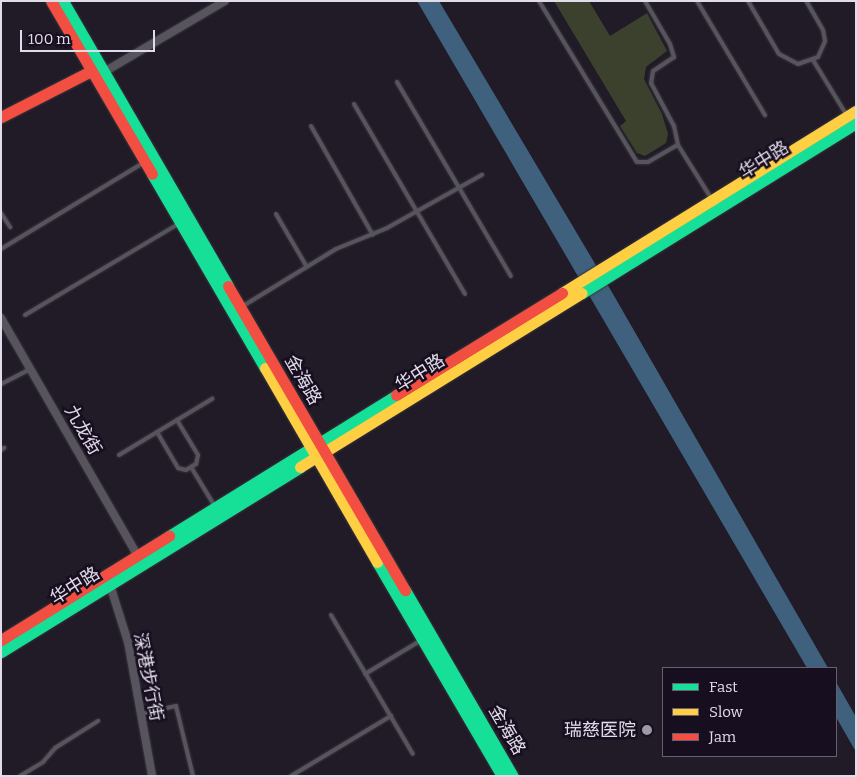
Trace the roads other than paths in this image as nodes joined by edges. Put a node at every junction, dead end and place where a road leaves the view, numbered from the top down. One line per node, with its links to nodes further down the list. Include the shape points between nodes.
1 (51, 1): 10 (main road, 金海路)
2 (63, 1): 11 (main road, 金海路)
3 (225, 1): 11 (street)
4 (539, 1): 18 (lane, via 637,162 648,162)
5 (645, 1): 18 (lane, via 673,50 674,57 652,71 650,78 674,126)
6 (697, 1): 14 (lane)
7 (748, 1): 9 (lane, via 784,59 798,64)
8 (806, 1): 9 (lane, via 824,36 823,47)
9 (813, 60): 16 (lane)
10 (91, 71): 15 (main road); 19 (main road, 金海路)
11 (104, 72): 33 (main road, 金海路)
12 (398, 82): 21 (lane)
13 (354, 104): 23 (lane)
14 (766, 115)
15 (1, 117)
16 (853, 117): 22 (main road, 华中路); 41 (main road, 华中路)
17 (311, 126): 28 (lane)
18 (678, 145): 22 (lane)
19 (144, 162): 26 (main road, 金海路); 29 (lane)
20 (482, 175): 21 (lane)
21 (459, 187): 23 (lane); 31 (lane)
22 (713, 200): 41 (main road, 华中路)
23 (416, 211): 28 (lane); 32 (lane)
24 (1, 213): 27 (lane)
25 (276, 214): 30 (lane)
26 (180, 223): 34 (lane); 41 (main road, 金海路)
27 (10, 228)
28 (373, 235): 30 (lane, via 342,247)
29 (1, 249)
30 (307, 267): 33 (lane)
31 (511, 276)
32 (465, 294)
33 (241, 307): 41 (main road, 金海路)
34 (25, 315)
35 (1, 318): 36 (street, 九龙街)
36 (30, 369): 37 (lane); 45 (street, 九龙街)
37 (1, 384)
38 (212, 399): 39 (lane)
39 (177, 420): 40 (lane); 43 (lane, via 198,455 196,464)
40 (157, 432): 42 (lane); 43 (lane, via 178,468 186,470)
41 (318, 451): 44 (main road, 华中路); 46 (main road, 华中路); 49 (main road, 金海路); 61 (main road, 金海路)
42 (119, 455)
43 (191, 467): 44 (lane)
44 (216, 508): 45 (main road, 华中路)
45 (138, 556): 48 (main road, 华中路)
46 (110, 585): 50 (main road, 华中路); 52 (street, 深港步行街, via 128,642)
47 (331, 615): 51 (lane)
48 (1, 640)
49 (422, 640): 51 (lane); 60 (main road, 金海路)
50 (1, 652)
51 (365, 674): 53 (lane)
52 (141, 714): 57 (street, 深港步行街); 58 (lane, via 176,706)
53 (391, 716): 55 (lane); 59 (lane)
54 (98, 722): 56 (lane, via 55,748 43,762)
55 (413, 754)
56 (20, 776)
57 (152, 776)
58 (193, 776)
59 (291, 776)
60 (502, 776)
61 (514, 776)

